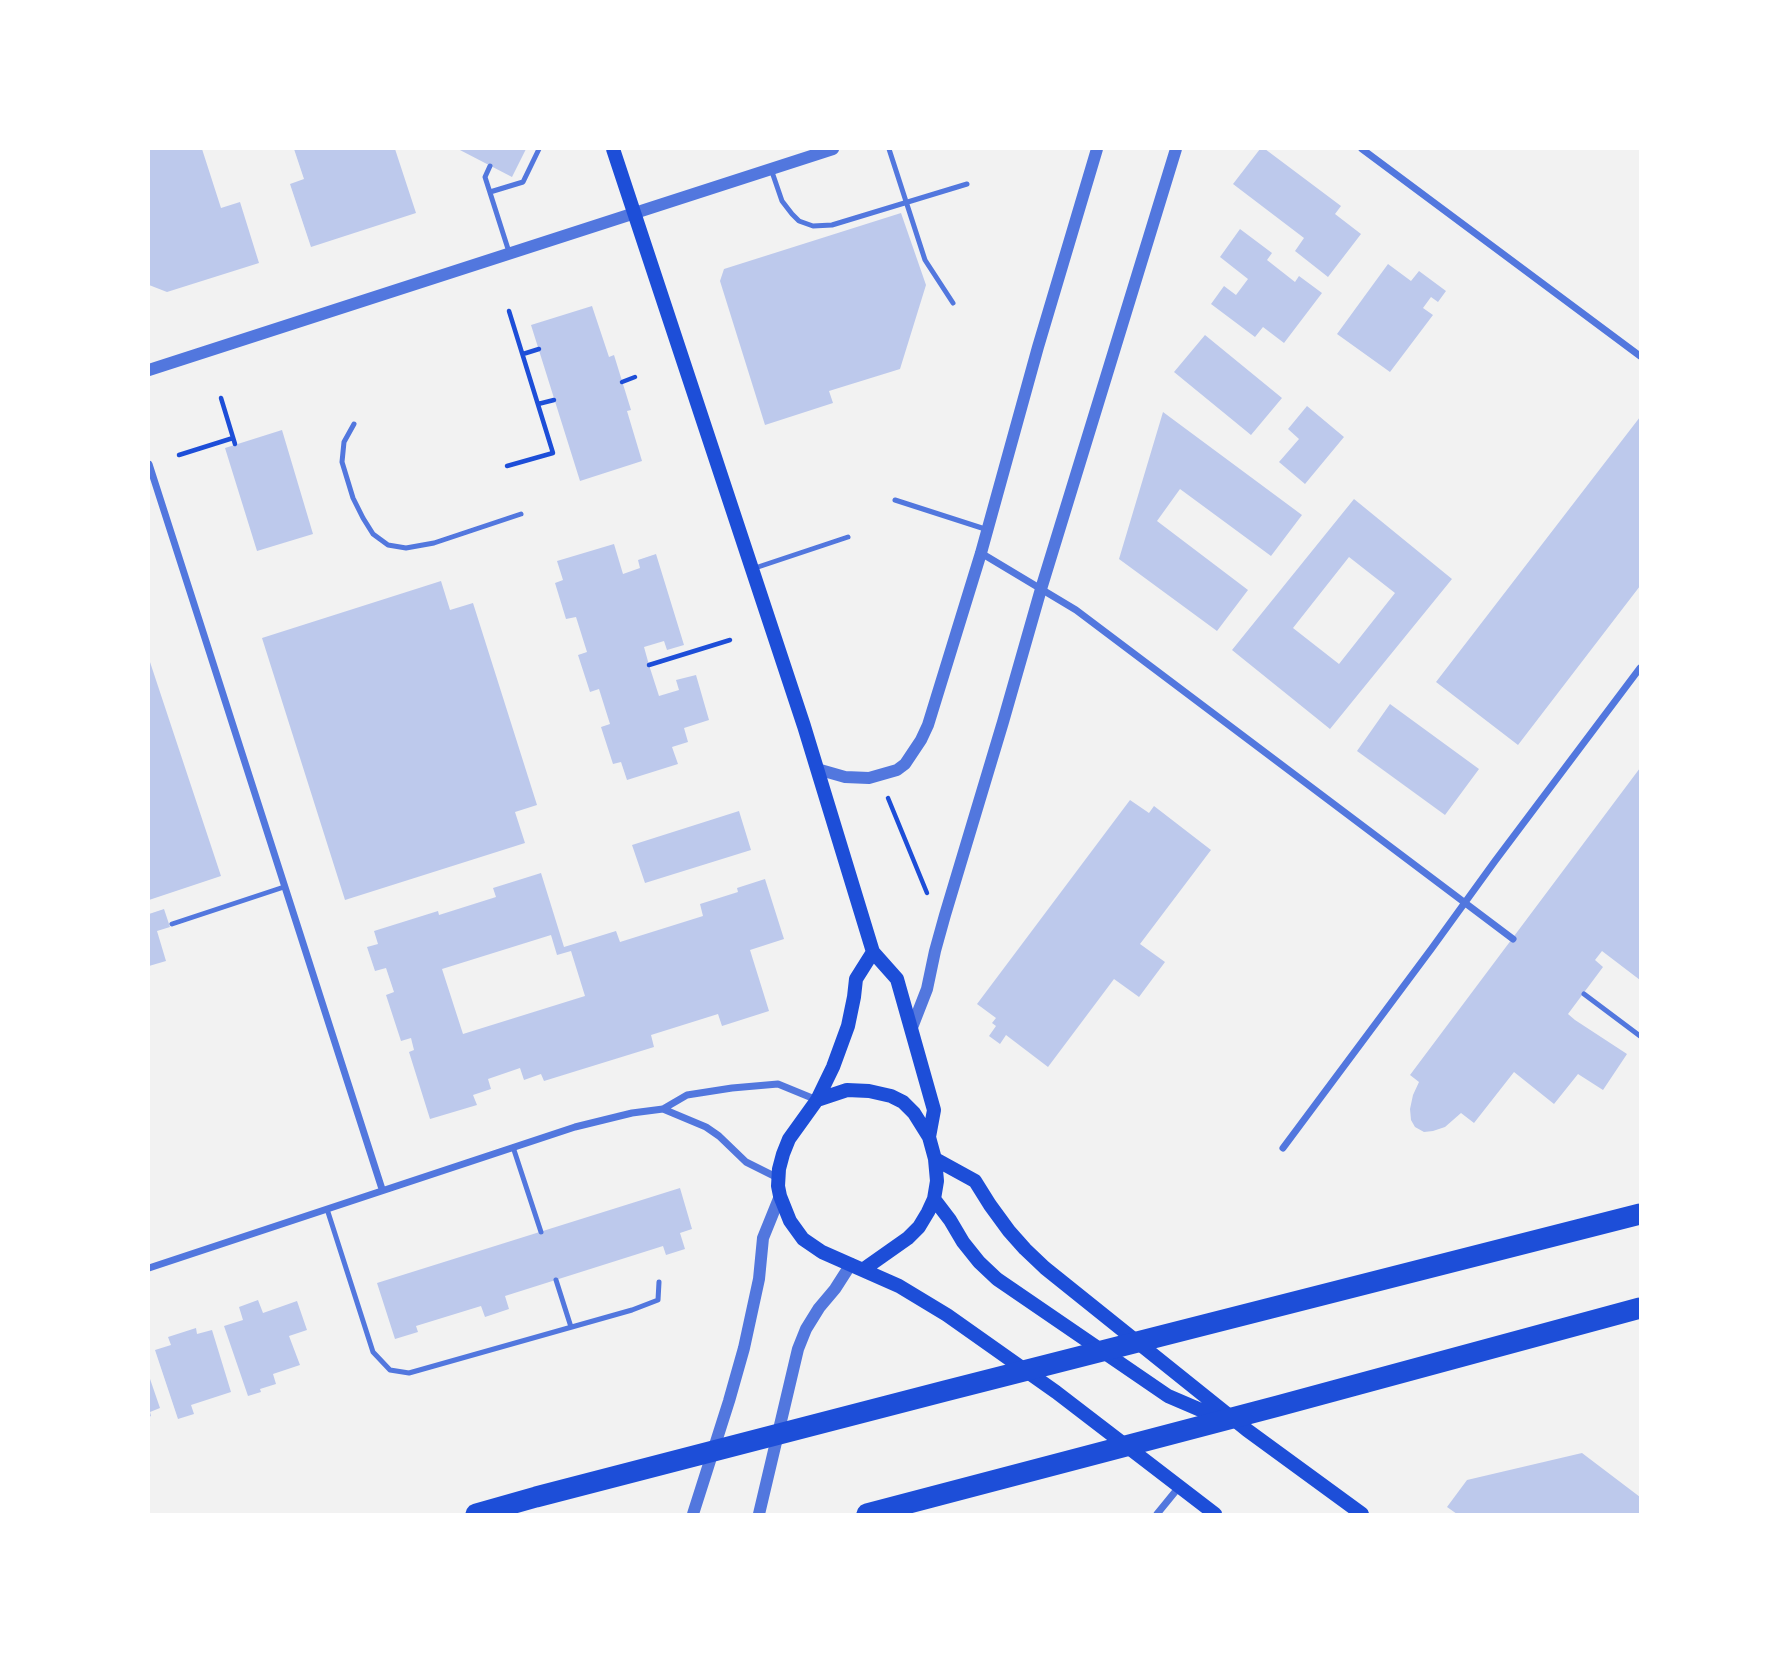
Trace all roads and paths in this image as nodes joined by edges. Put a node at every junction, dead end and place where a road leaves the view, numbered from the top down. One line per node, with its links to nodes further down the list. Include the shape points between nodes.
1 (539, 149): 11 (lane, via 523,181)
2 (613, 149): 13 (main road)
3 (833, 149): 9 (street)
4 (889, 149): 12 (lane)
5 (1097, 149): 32 (street)
6 (1176, 149): 36 (street)
7 (1362, 149): 19 (street)
8 (490, 166): 11 (lane, via 485,177)
9 (771, 169): 12 (lane, via 787,208 799,221 813,226 832,225); 13 (street)
10 (967, 184): 12 (lane)
11 (490, 192): 14 (lane)
12 (906, 202): 15 (lane, via 925,260)
13 (634, 213): 14 (street); 35 (main road)
14 (509, 254): 20 (street)
15 (953, 303)
16 (509, 312): 18 (path)
17 (539, 349): 18 (path)
18 (523, 354): 25 (path)
19 (1640, 356)
20 (149, 370)
21 (635, 377): 22 (path)
22 (622, 382)
23 (221, 398): 27 (path, via 234,441)
24 (554, 400): 25 (path)
25 (538, 404): 29 (path, via 553,453)
26 (354, 424): 31 (lane, via 344,442 342,462 363,518 373,534 388,545 406,548 434,543)
27 (179, 455)
28 (149, 464): 42 (street)
29 (507, 466)
30 (895, 500): 32 (lane)
31 (522, 514)
32 (987, 529): 34 (street)
33 (848, 537): 35 (lane)
34 (981, 553): 36 (street); 40 (street, via 928,725 905,764 869,778)
35 (752, 569): 40 (main road)
36 (1041, 589): 44 (street, via 1089,620); 49 (street, via 927,989)
37 (730, 640): 38 (path)
38 (649, 665)
39 (1640, 668): 44 (street)
40 (817, 769): 47 (main road)
41 (888, 798): 43 (path)
42 (284, 887): 45 (lane); 58 (street)
43 (929, 898)
44 (1465, 903): 46 (street); 55 (street)
45 (172, 924)
46 (1513, 939)
47 (873, 952): 49 (main road, via 897,979); 51 (main road, via 856,979 844,1039)
48 (1584, 994): 50 (lane)
49 (911, 1030): 53 (main road, via 934,1110)
50 (1640, 1036)
51 (817, 1100): 52 (street, via 778,1084 687,1095); 53 (main road, via 847,1090 891,1096 914,1113); 57 (main road, via 789,1139)
52 (663, 1109): 54 (street, via 604,1119); 57 (street, via 706,1127 746,1162)
53 (929, 1138): 56 (main road)
54 (513, 1147): 58 (street); 63 (lane)
55 (1283, 1148)
56 (935, 1158): 60 (main road); 70 (main road, via 975,1181 1009,1231 1045,1268)
57 (778, 1178): 59 (main road)
58 (382, 1189): 61 (street)
59 (780, 1196): 64 (main road, via 803,1239); 73 (street, via 762,1238 759,1279 744,1348)
60 (934, 1199): 64 (main road, via 908,1238); 70 (main road, via 963,1242 997,1279 1168,1396)
61 (327, 1209): 65 (street); 69 (lane, via 373,1352 390,1370 409,1373)
62 (1640, 1214): 72 (highway)
63 (541, 1232)
64 (857, 1266): 71 (main road, via 947,1315); 74 (street, via 819,1308 797,1349)
65 (149, 1268)
66 (556, 1280): 69 (lane)
67 (659, 1282): 69 (lane, via 658,1300)
68 (1640, 1308): 75 (highway)
69 (571, 1327)
70 (1247, 1430): 78 (main road)
71 (1179, 1487): 76 (street); 77 (main road)
72 (476, 1514)
73 (694, 1514)
74 (759, 1514)
75 (867, 1514)
76 (1157, 1514)
77 (1215, 1514)
78 (1362, 1514)

